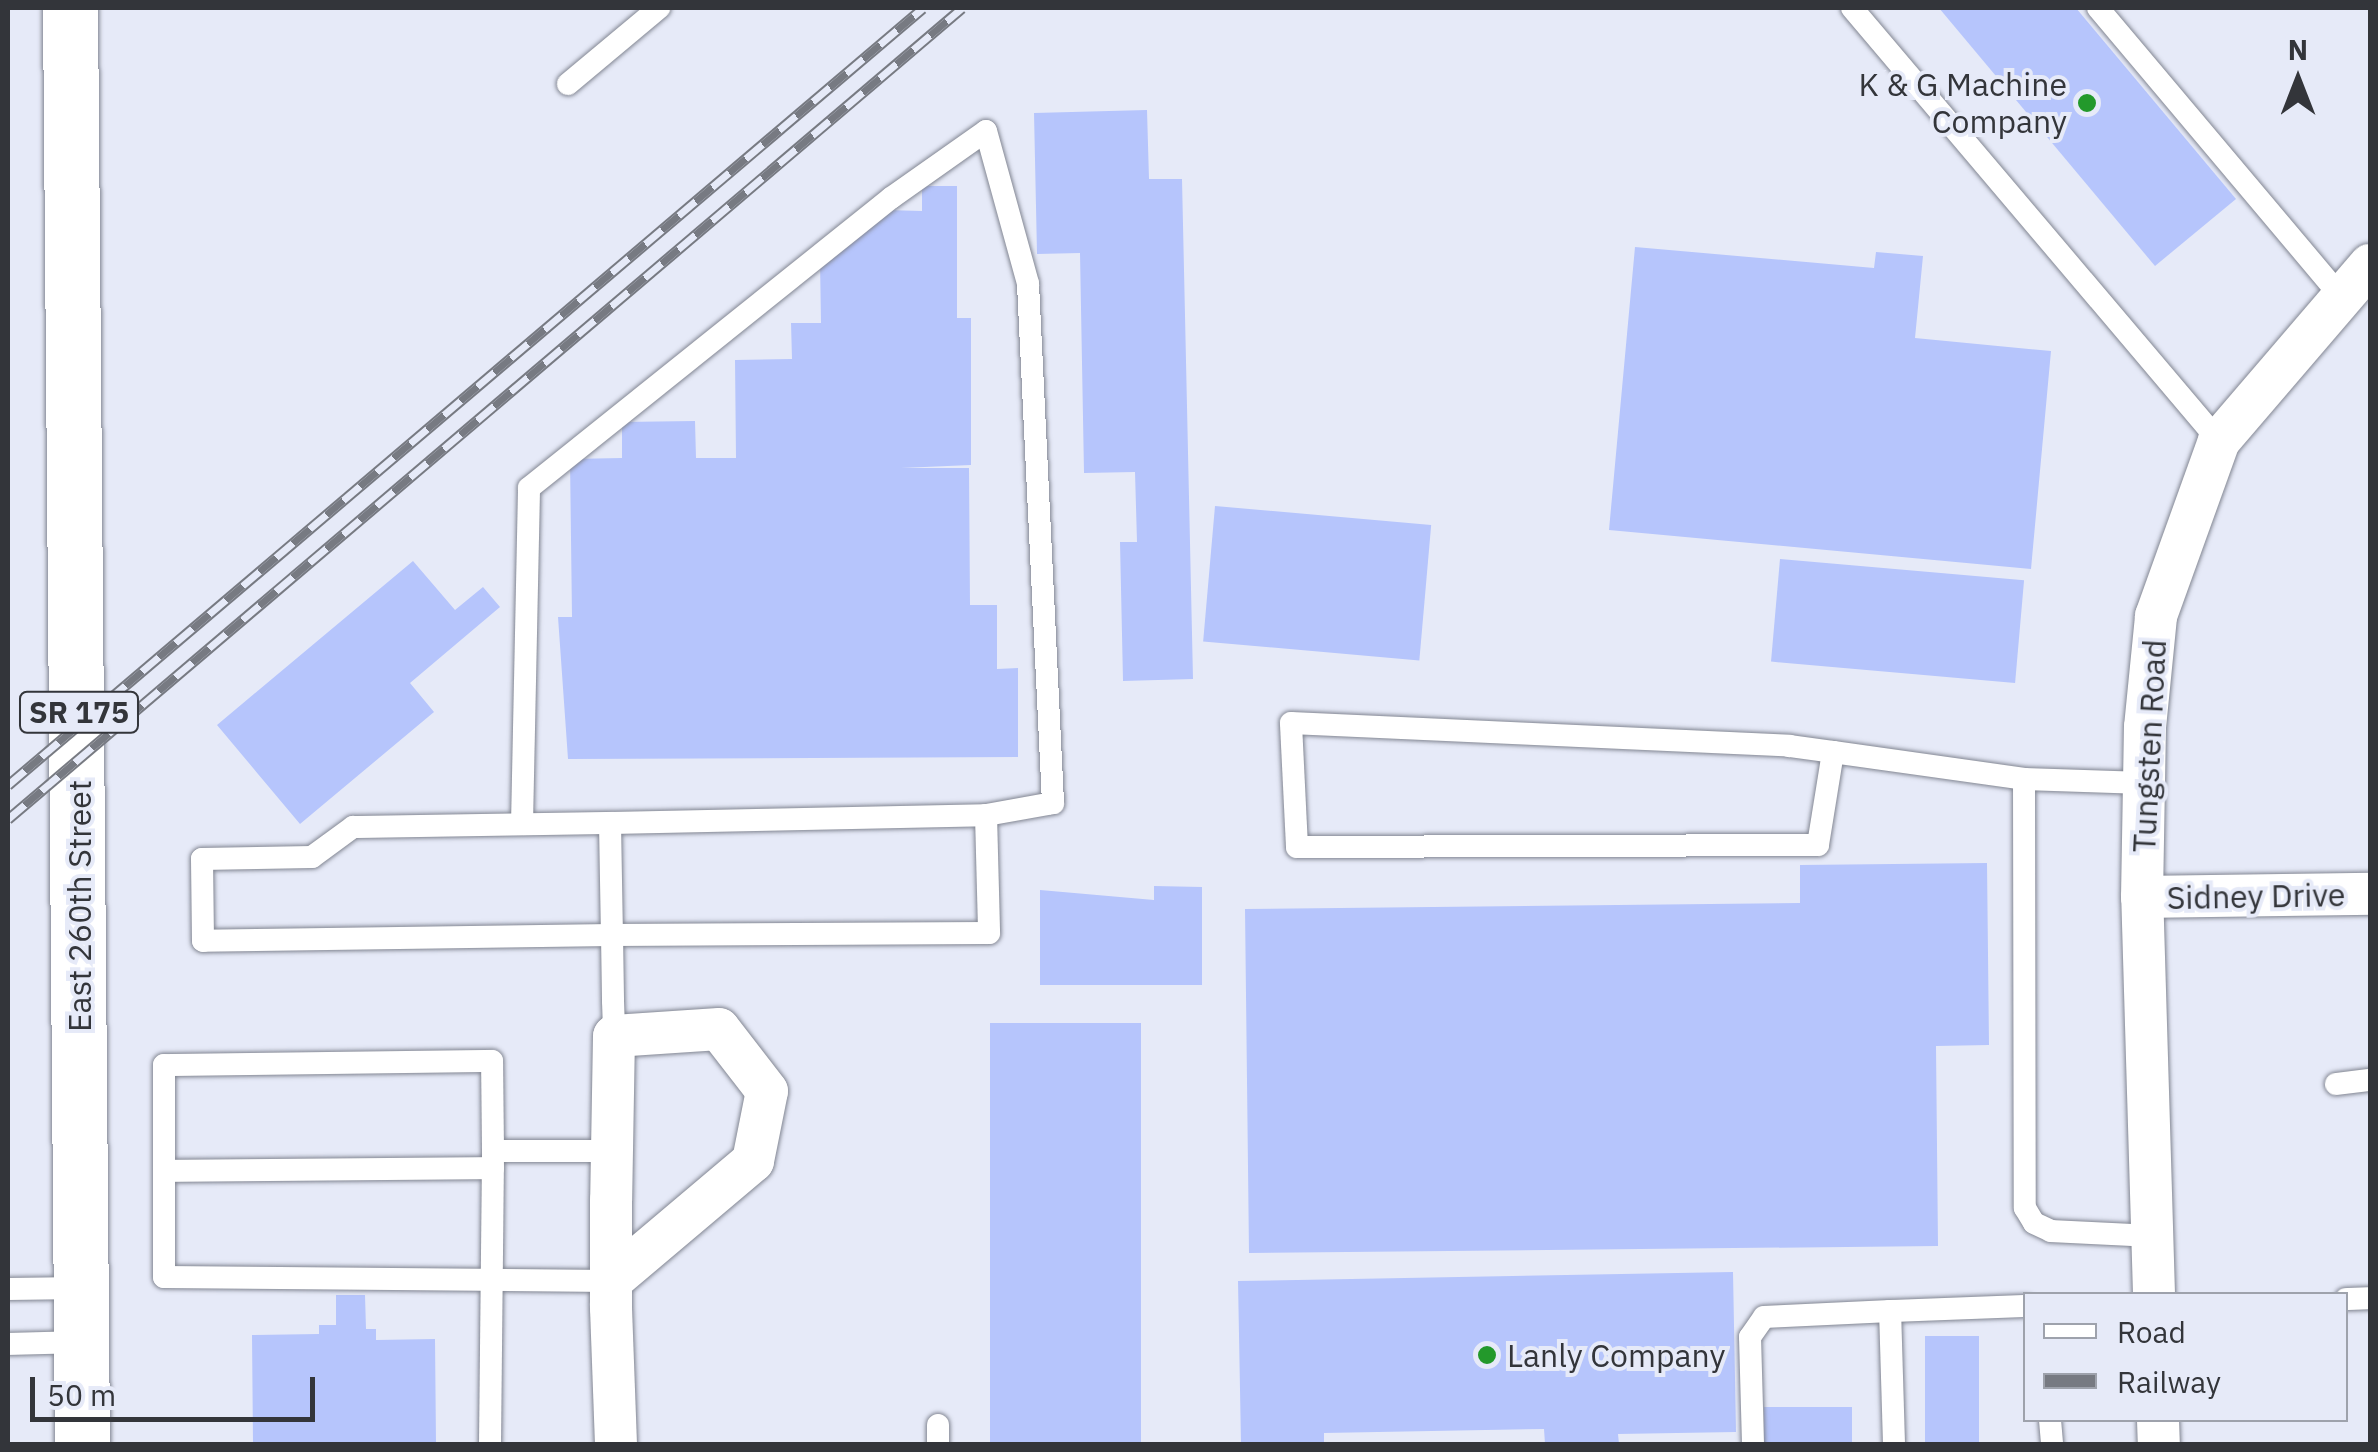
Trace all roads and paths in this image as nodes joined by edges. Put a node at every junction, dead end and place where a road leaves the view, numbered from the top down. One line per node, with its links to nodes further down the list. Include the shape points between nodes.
1 (70, 8): 27 (main road, East 260th Street / SR 175)
2 (659, 8): 5 (lane)
3 (1852, 8): 8 (lane)
4 (2098, 8): 7 (lane)
5 (568, 84)
6 (2370, 266): 7 (street, Tungsten Road)
7 (2340, 295): 8 (street, Tungsten Road)
8 (2219, 441): 11 (street, Tungsten Road, via 2156,616)
9 (1833, 752): 9 (lane, via 1291,723 1297,847 1818,845); 10 (lane)
10 (2024, 778): 11 (lane); 24 (lane, via 2025,1208 2034,1223 2051,1231)
11 (2144, 783): 16 (street, Tungsten Road)
12 (986, 815): 13 (lane); 14 (lane, via 1053,803 1028,284 986,131 891,198 529,488); 17 (lane, via 989,933)
13 (610, 823): 14 (lane); 17 (lane)
14 (522, 824): 17 (lane, via 353,827 312,858 202,859 203,942)
15 (2370, 894): 16 (street, Sidney Drive)
16 (2142, 897): 24 (street, Tungsten Road)
17 (612, 934): 18 (lane)
18 (614, 1036): 21 (street); 25 (street, via 718,1028 767,1091 753,1160)
19 (2370, 1080): 20 (lane)
20 (2336, 1084)
21 (612, 1151): 22 (lane); 25 (street)
22 (493, 1160): 23 (lane); 23 (lane, via 492,1061 164,1065); 26 (lane)
23 (164, 1171): 26 (lane, via 164,1277)
24 (2152, 1236): 29 (street, Tungsten Road)
25 (612, 1281): 26 (lane); 36 (street)
26 (491, 1282): 35 (lane)
27 (81, 1288): 28 (lane); 32 (main road, East 260th Street / SR 175)
28 (8, 1289)
29 (2154, 1292)
30 (2023, 1306): 31 (lane)
31 (1890, 1311): 37 (lane, via 1764,1317 1750,1338); 38 (lane)
32 (81, 1342): 33 (lane); 34 (main road, East 260th Street / SR 175)
33 (8, 1344)
34 (82, 1444)
35 (490, 1444)
36 (616, 1444)
37 (1752, 1444)
38 (1894, 1444)

